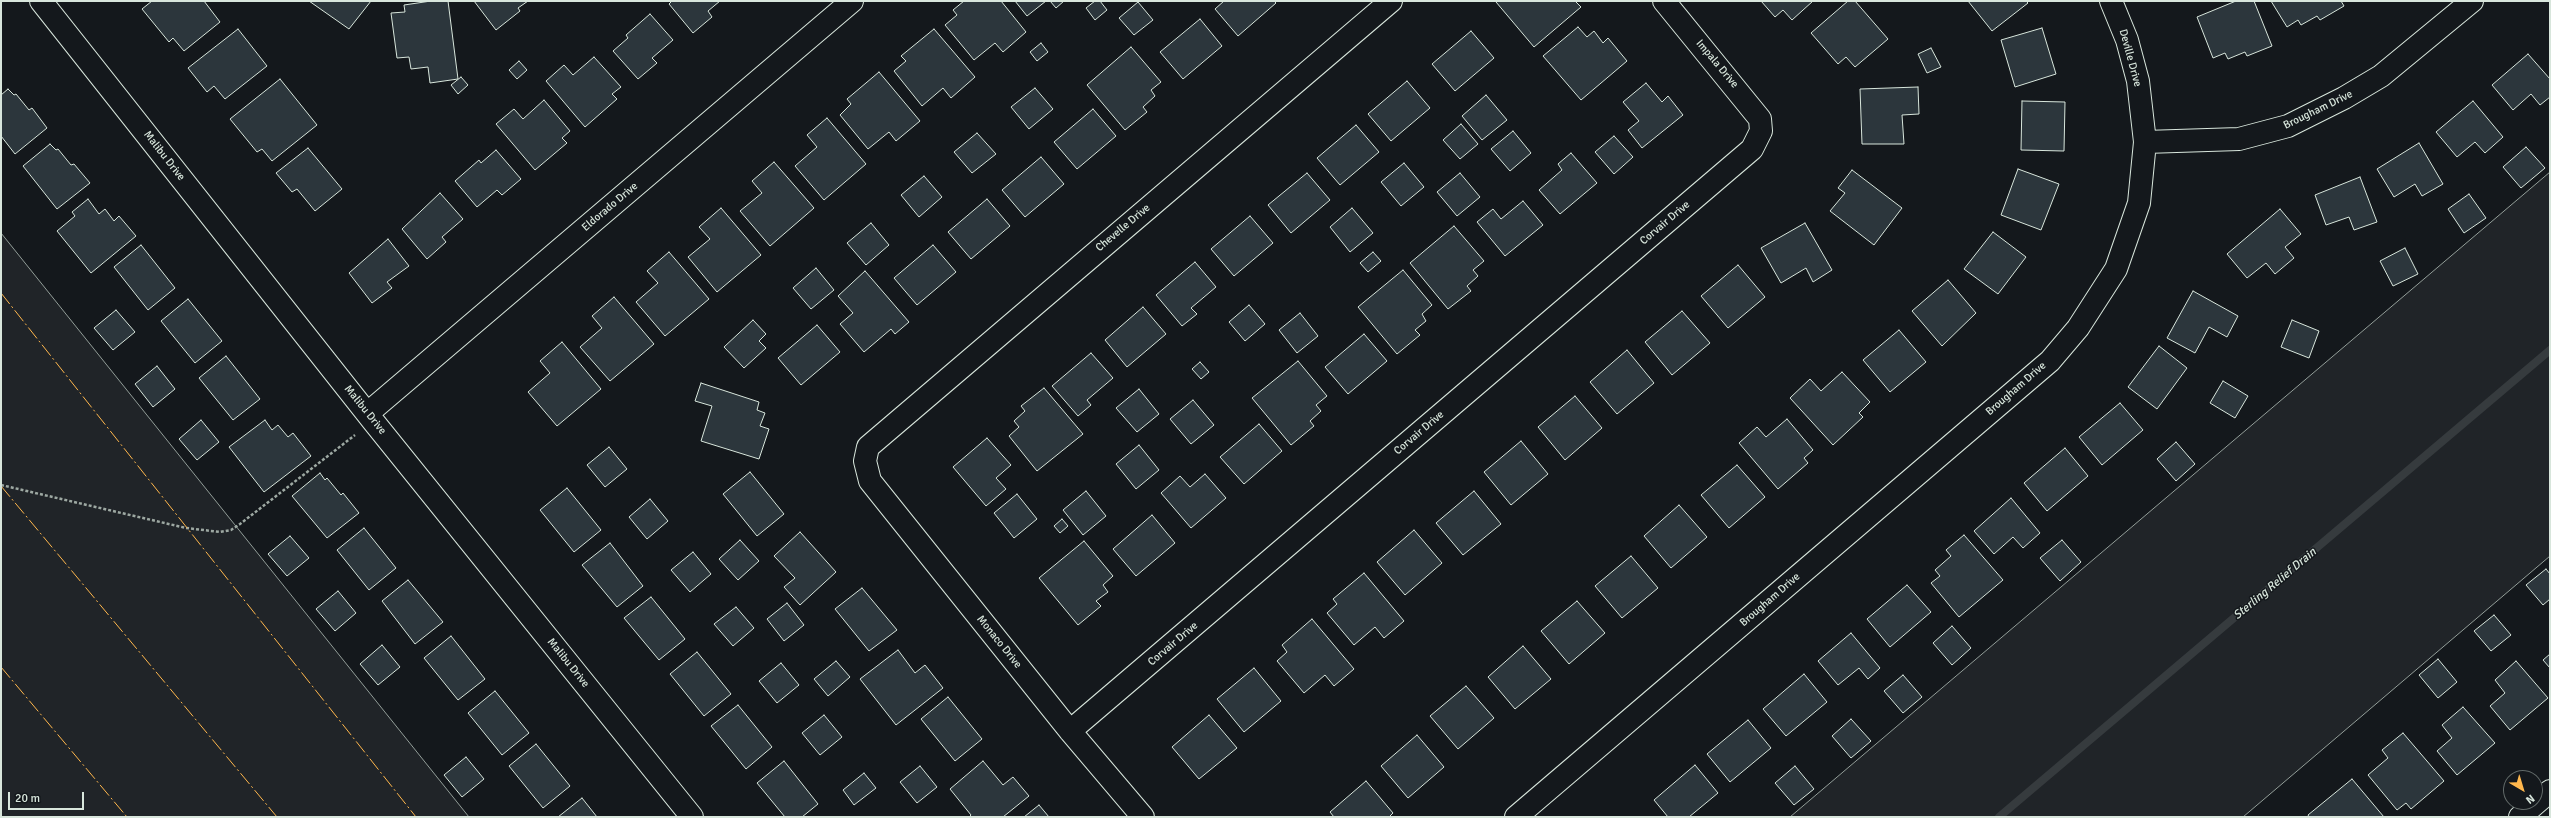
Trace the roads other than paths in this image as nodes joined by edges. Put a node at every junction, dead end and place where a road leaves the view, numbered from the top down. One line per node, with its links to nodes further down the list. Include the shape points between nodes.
1 (41, 1): 9 (street, Malibu Drive)
2 (852, 1): 9 (street, Eldorado Drive)
3 (1391, 1): 10 (street, Chevelle Drive, via 876,439 868,447)
4 (1664, 1): 7 (street, Impala Drive, via 1753,108 1760,119)
5 (2111, 1): 8 (street, Deville Drive, via 2127,40 2138,81)
6 (2472, 1): 8 (street, Brougham Drive, via 2381,76 2288,126 2240,139)
7 (1761, 131): 11 (street, Corvair Drive, via 1752,149)
8 (2145, 142): 15 (street, Brougham Drive, via 2139,203 2116,269 2078,328 2050,361)
9 (364, 422): 13 (street, Malibu Drive)
10 (865, 461): 11 (street, Monaco Drive, via 870,481)
11 (1070, 731): 14 (street, Monaco Drive)
12 (2550, 791): 16 (street)
13 (692, 817)
14 (1143, 817)
15 (1516, 817)
16 (2520, 817)

